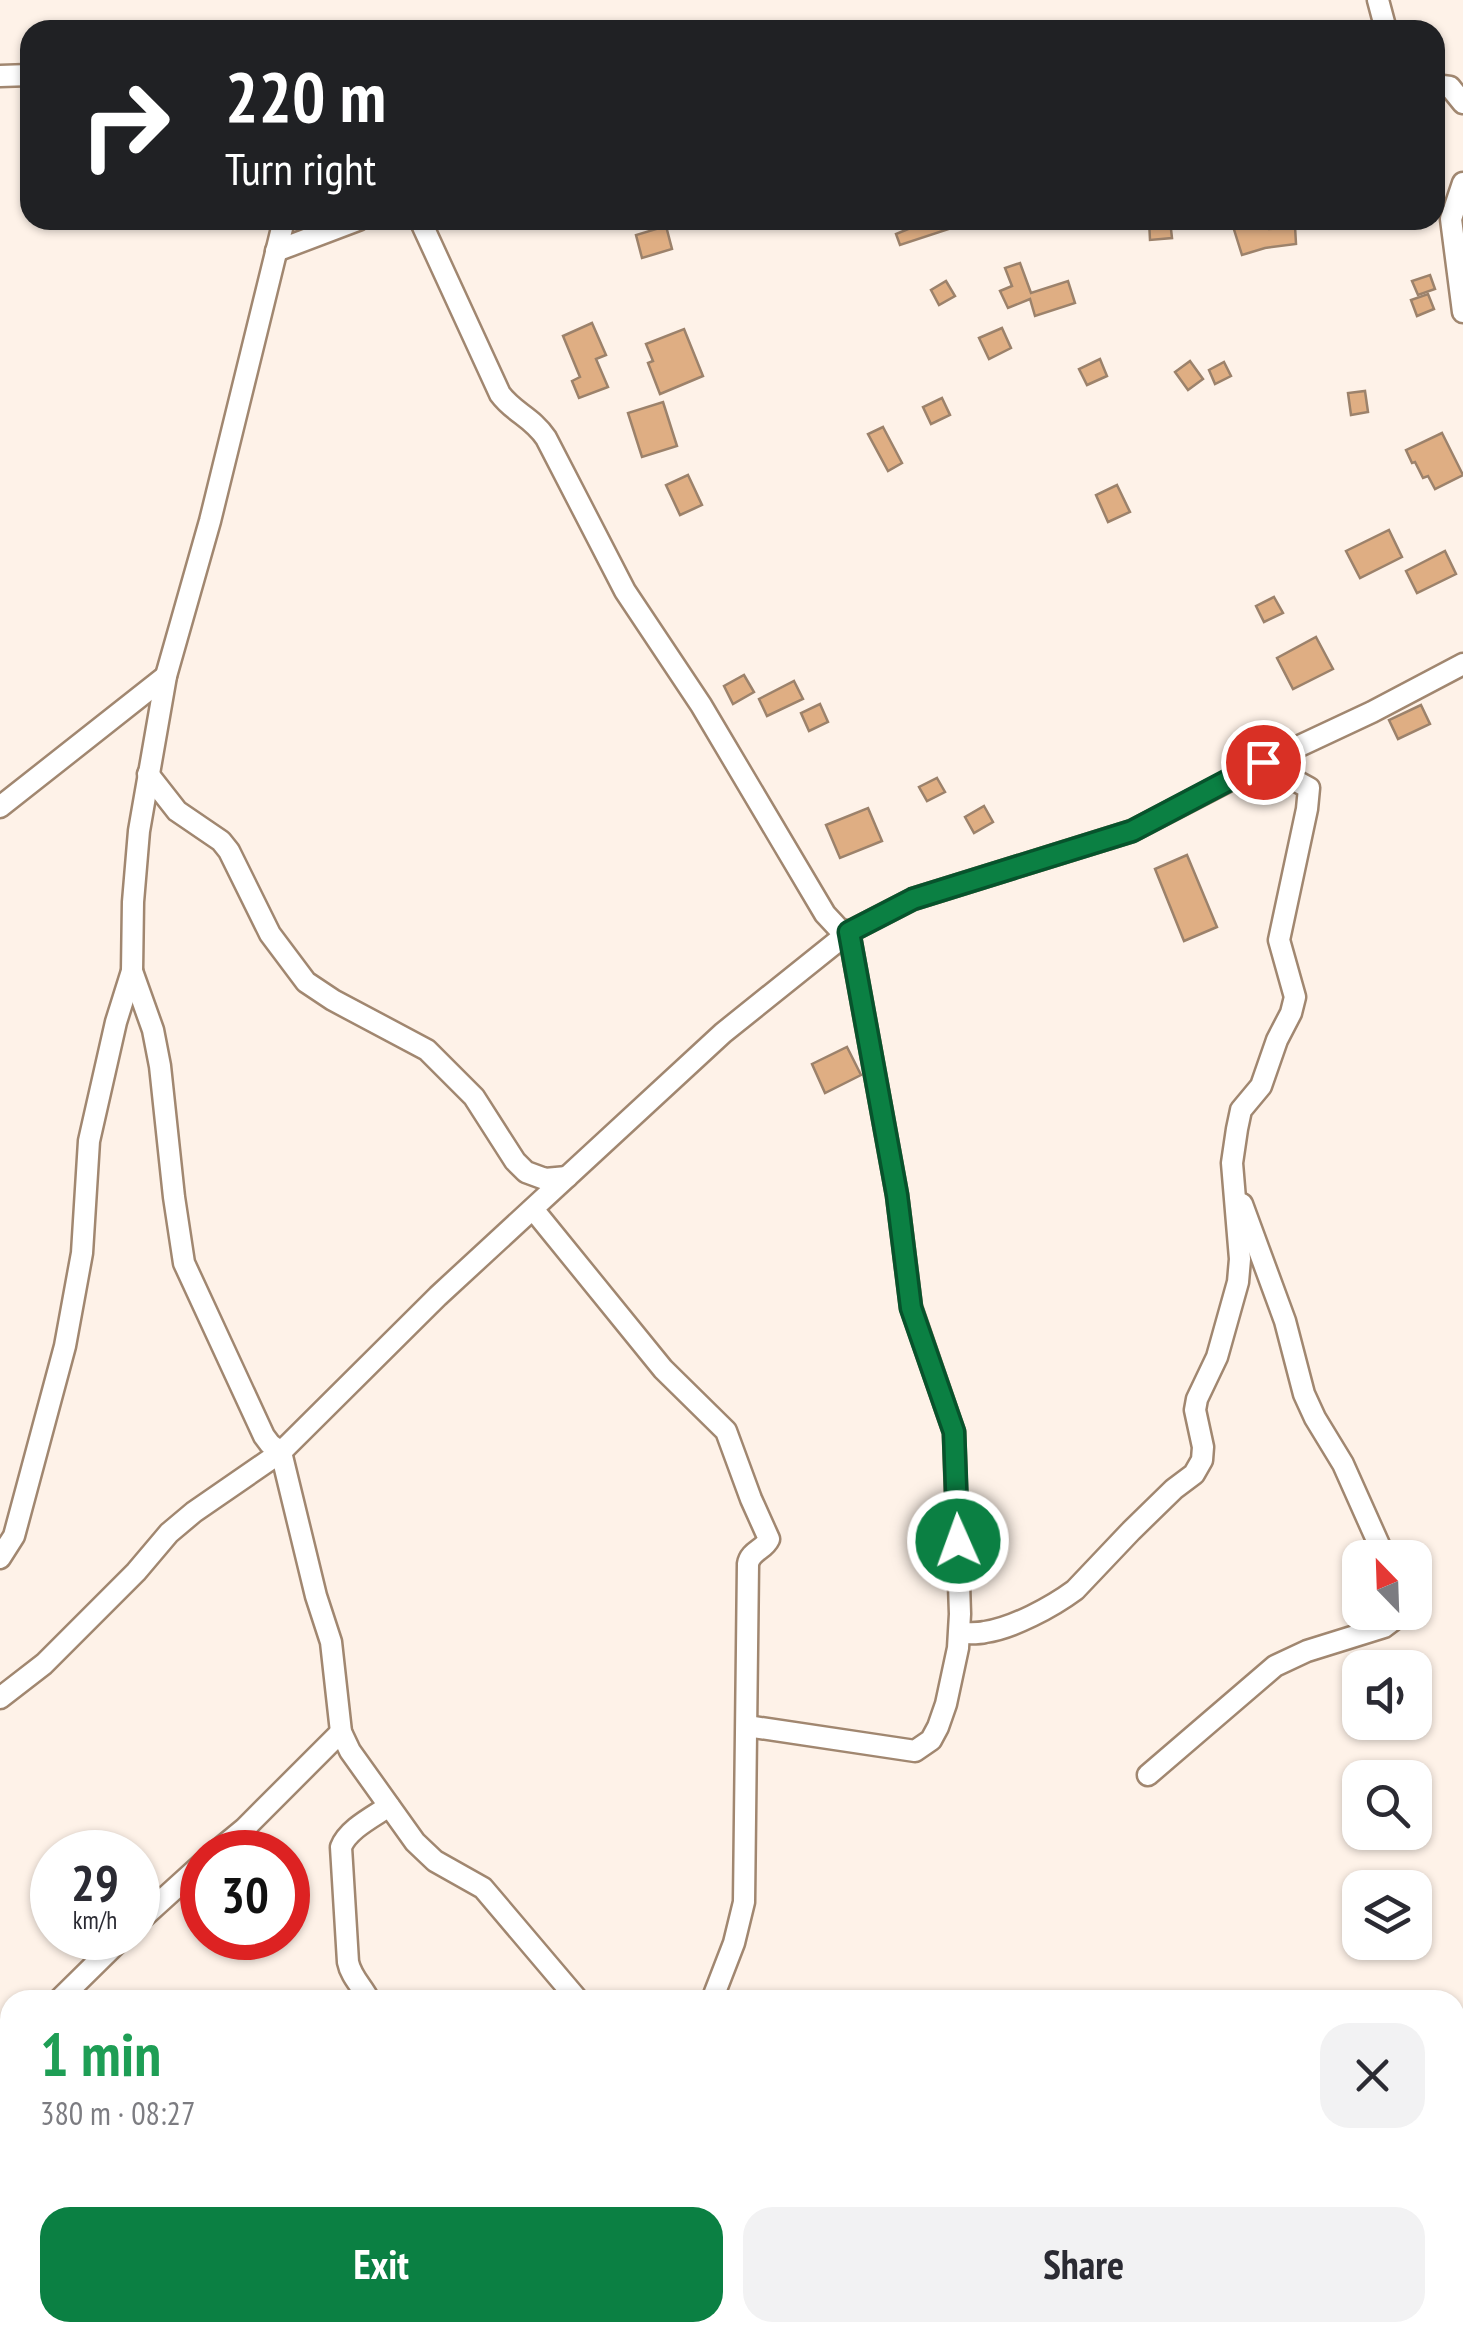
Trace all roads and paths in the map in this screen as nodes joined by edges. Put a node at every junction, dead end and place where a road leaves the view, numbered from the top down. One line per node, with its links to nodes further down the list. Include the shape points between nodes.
1 (1445, 86): 2 (street)
2 (1463, 103)
3 (1463, 183): 8 (street, via 1451,219)
4 (281, 230): 7 (street)
5 (332, 230): 7 (street)
6 (425, 230): 14 (street, via 500,394 537,425 625,591 701,704 825,914)
7 (276, 251): 10 (street)
8 (1463, 312)
9 (1463, 664): 11 (street)
10 (166, 676): 12 (street); 13 (street)
11 (1263, 762): 14 (street, via 1132,831 913,899); 16 (street, via 1308,788 1279,940 1295,997 1261,1086 1241,1110)
12 (148, 774): 15 (street); 17 (street, via 177,811 228,851 270,934 306,982 427,1050 474,1096 526,1172)
13 (0, 807)
14 (849, 932): 17 (street, via 723,1033); 23 (street, via 911,1308 954,1432)
15 (132, 971): 19 (street, via 160,1066 184,1263 264,1436); 21 (street, via 89,1141 82,1253 65,1346 14,1536)
16 (1232, 1176): 20 (street, via 1285,1320 1304,1394); 23 (street, via 1238,1282 1197,1399 1203,1447 1194,1474 1057,1602 997,1629)
17 (567, 1178): 18 (street)
18 (533, 1208): 19 (street); 25 (street, via 663,1369 726,1430 768,1539 748,1564)
19 (281, 1452): 24 (street, via 169,1533 44,1664); 26 (street, via 331,1642)
20 (1377, 1540)
21 (0, 1558)
22 (1377, 1630): 27 (street, via 1275,1666)
23 (960, 1633): 25 (street, via 938,1727 915,1751)
24 (0, 1698)
25 (747, 1726): 36 (street, via 744,1902)
26 (341, 1732): 28 (street); 29 (street)
27 (1148, 1775)
28 (389, 1806): 34 (street, via 341,1846 350,1970); 35 (street, via 435,1861 482,1888)
29 (243, 1830)
30 (180, 1884): 31 (street)
31 (160, 1902)
32 (100, 1960): 33 (street)
33 (69, 1990)
34 (364, 1990)
35 (569, 1990)
36 (716, 1990)

